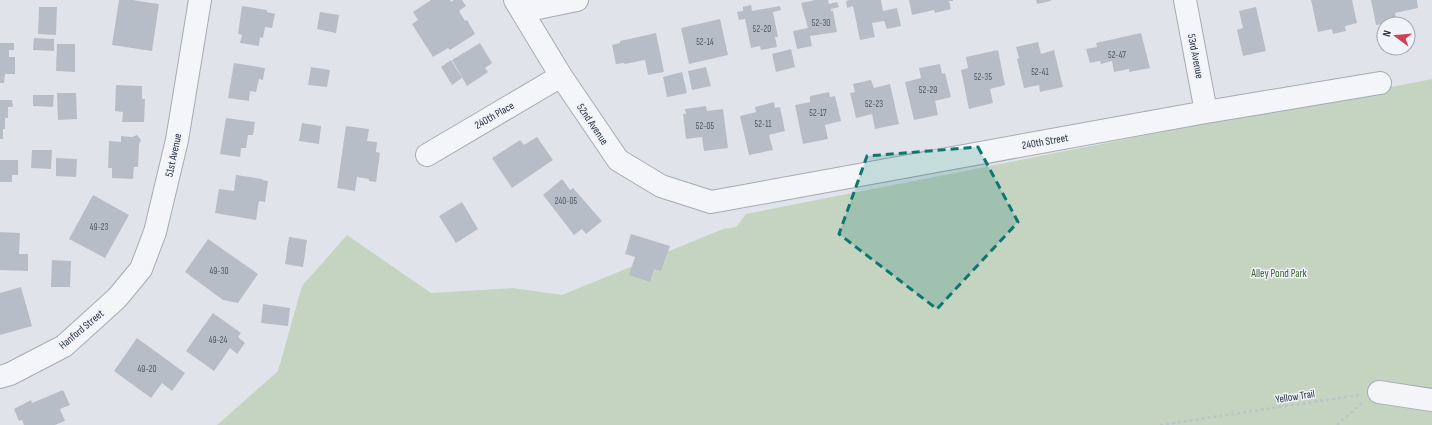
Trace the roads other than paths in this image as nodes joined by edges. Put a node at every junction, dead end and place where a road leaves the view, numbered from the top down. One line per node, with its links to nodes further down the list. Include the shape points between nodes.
1 (200, 0): 10 (street, 51st Avenue, via 177,140 155,232 141,269)
2 (576, 0): 4 (street)
3 (1185, 0): 7 (street, 53rd Avenue)
4 (519, 6): 5 (street, 52nd Avenue)
5 (561, 76): 8 (street, 240th Place); 9 (street, 52nd Avenue, via 618,160 661,186)
6 (1380, 83): 7 (street, 240th Street)
7 (1206, 112): 9 (street, 240th Street)
8 (427, 155)
9 (711, 202)
10 (117, 298): 11 (street, Hanford Street, via 64,346)
11 (0, 377)
12 (1379, 392): 13 (street)
13 (1432, 400)

